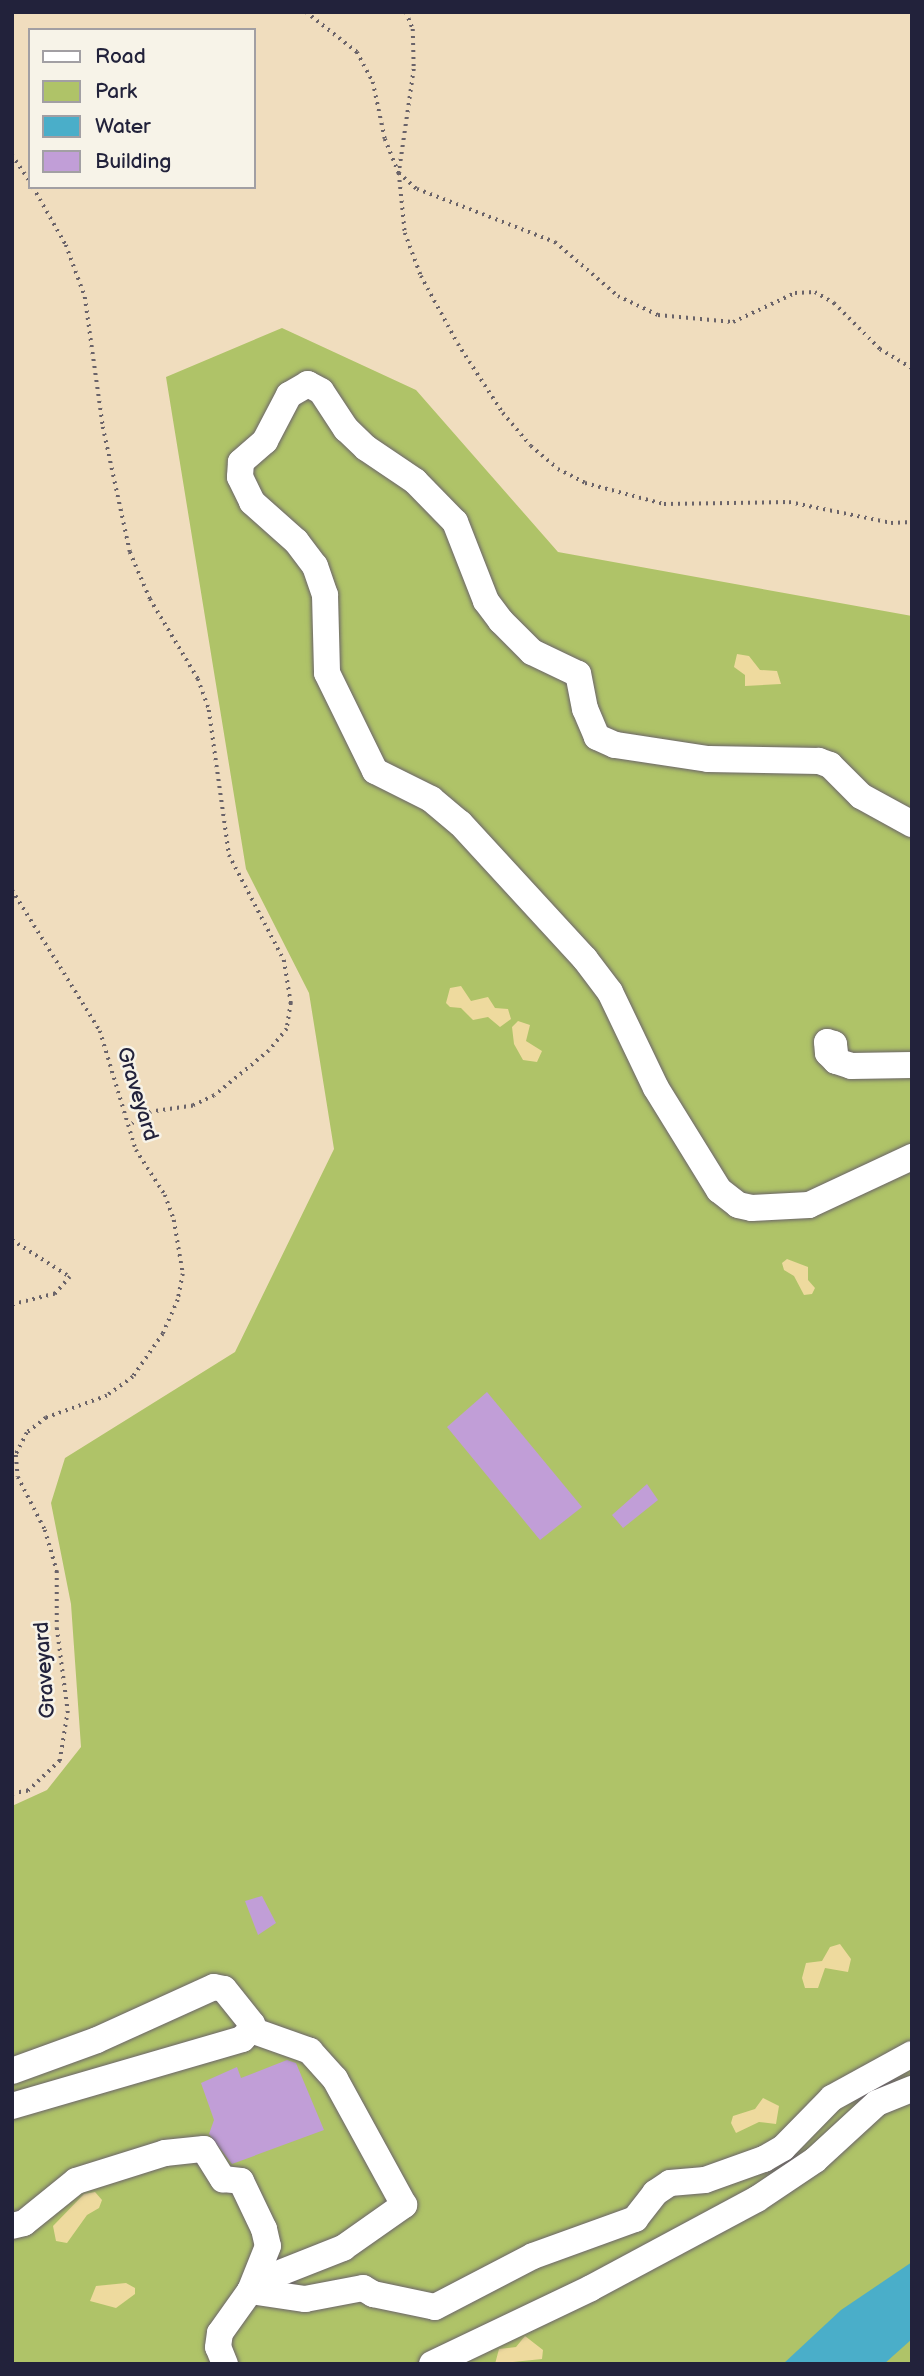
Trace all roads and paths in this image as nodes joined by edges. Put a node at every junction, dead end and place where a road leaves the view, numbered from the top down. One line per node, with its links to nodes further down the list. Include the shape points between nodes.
1 (306, 12): 4 (path, via 357,52 373,82 385,139)
2 (406, 12): 4 (path, via 413,29 414,69)
3 (12, 155): 5 (path)
4 (399, 173): 7 (path, via 417,189 555,242 618,296 659,315 733,321 795,293 815,292 835,303 880,349); 8 (path, via 405,233 452,333 503,413 558,469 585,483 664,504 789,502 891,523)
5 (28, 179)
6 (34, 189): 13 (path, via 66,245 85,297 94,336 103,427 130,552 150,599 198,679 209,710 229,855 284,960 291,1003 287,1029 269,1051 214,1096 193,1106 151,1112)
7 (912, 368)
8 (912, 522)
9 (912, 824): 14 (lane, via 861,796 830,765 819,761 708,759 615,745 597,737 578,674 532,652 501,621 486,601 455,522 415,481 346,429 314,387 302,384 295,389 265,440 241,462 240,477 252,502 296,541 315,566 325,595 327,673 376,771 431,800 460,823 586,959 610,992 656,1088 728,1199 767,1210 809,1205)
10 (12, 890): 13 (path, Graveyard, via 100,1031)
11 (836, 1060): 12 (lane, via 873,1069)
12 (906, 1066)
13 (132, 1124): 17 (path, Graveyard, via 136,1150 165,1195 174,1220 183,1274 163,1334 133,1377 107,1396 46,1418 27,1433 16,1455 18,1477 45,1530 57,1571 57,1628 68,1711 61,1761 28,1791)
14 (912, 1157)
15 (12, 1240): 16 (path, via 70,1277 55,1294)
16 (12, 1305)
17 (12, 1794)
18 (251, 2031): 20 (lane, via 252,2024 224,1989 214,1987 97,2040); 22 (lane, via 242,2039); 24 (lane, via 310,2051 335,2080 404,2205 342,2248 267,2278)
19 (912, 2054): 24 (lane, via 832,2098 783,2148 764,2159 705,2180 670,2183 654,2193 635,2219 533,2256 446,2303 422,2306 363,2288 306,2299)
20 (12, 2071)
21 (912, 2089): 26 (lane, via 877,2103 824,2153 757,2199 591,2288)
22 (12, 2106)
23 (12, 2227): 24 (lane, via 24,2223 76,2181 165,2153 204,2149 223,2179 241,2181 264,2229 268,2246)
24 (250, 2291): 25 (lane, via 220,2333 218,2347)
25 (225, 2364)
26 (432, 2364)

